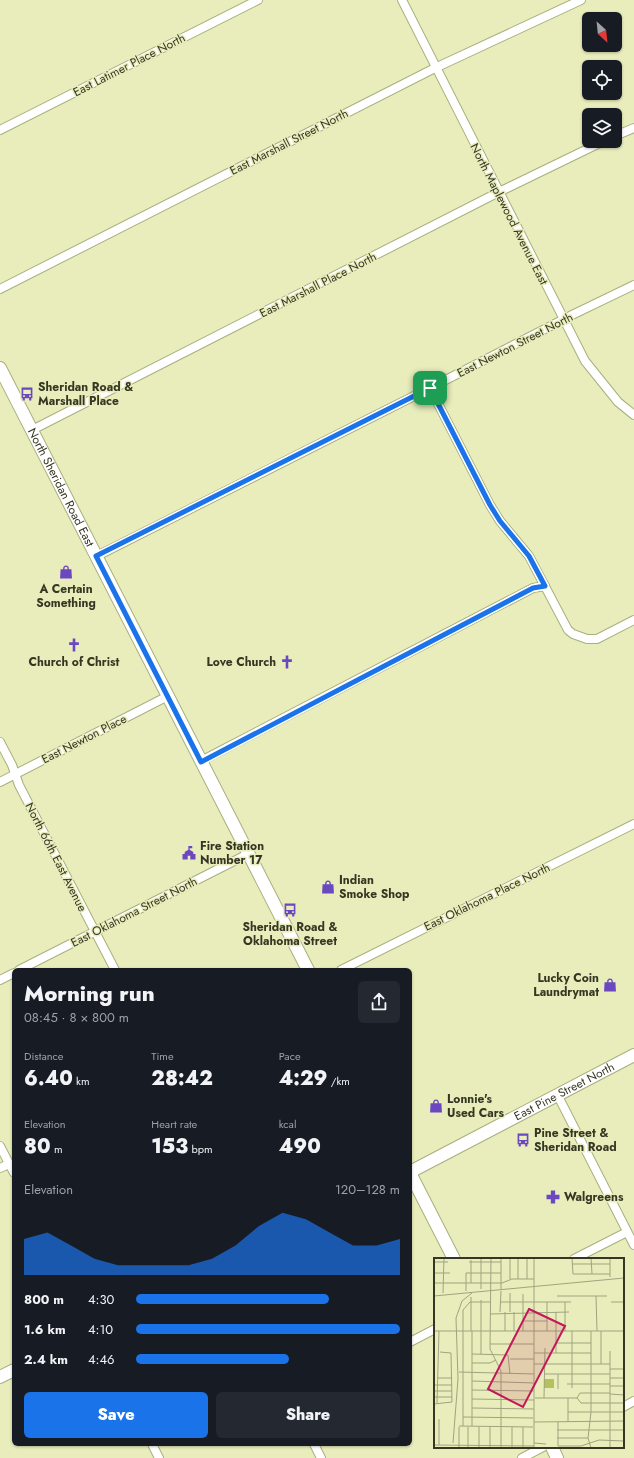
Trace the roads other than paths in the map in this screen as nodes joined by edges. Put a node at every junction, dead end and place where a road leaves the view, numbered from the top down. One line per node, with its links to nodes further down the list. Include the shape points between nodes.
1 (258, 0): 6 (street, East Latimer Place North)
2 (402, 0): 4 (street, North Maplewood Avenue East)
3 (581, 0): 4 (street, East Marshall Street North)
4 (435, 68): 9 (street, North Maplewood Avenue East); 11 (street, East Marshall Street North)
5 (634, 128): 7 (street)
6 (0, 130)
7 (622, 133)
8 (590, 148): 9 (street, East Marshall Place North)
9 (499, 192): 12 (street, North Maplewood Avenue East); 16 (street, East Marshall Place North)
10 (634, 286): 12 (street, East Newton Street North)
11 (0, 288)
12 (563, 320): 14 (street, East Newton Street North); 15 (street, North Maplewood Avenue East, via 585,361 618,402)
13 (0, 368): 16 (main road, North Sheridan Road East)
14 (430, 388): 17 (street, East Newton Street North); 18 (street, via 490,505 529,556)
15 (634, 415)
16 (32, 430): 17 (main road, North Sheridan Road East)
17 (96, 556): 20 (main road, North Sheridan Road East)
18 (545, 586): 19 (street, via 568,630 580,637 598,639); 22 (street, via 533,588)
19 (634, 620)
20 (168, 696): 22 (main road, North Sheridan Road East); 23 (street, East Newton Place)
21 (0, 742): 23 (street, North 66th East Avenue)
22 (201, 762): 26 (main road, North Sheridan Road East)
23 (15, 774): 24 (street, East Newton Place); 27 (street, North 66th East Avenue)
24 (0, 782)
25 (634, 824): 31 (street, East Oklahoma Place North)
26 (248, 854): 27 (street, East Oklahoma Street North); 30 (main road, North Sheridan Road East)
27 (95, 932): 28 (street, East Oklahoma Street North); 29 (street, North 66th East Avenue)
28 (23, 968)
29 (114, 968)
30 (307, 968)
31 (345, 968)
32 (12, 974): 33 (street)
33 (0, 980)
34 (634, 1055): 35 (main road, East Pine Street North)
35 (557, 1094): 40 (main road, East Pine Street North); 42 (street)
36 (0, 1146): 37 (street)
37 (9, 1164): 38 (street); 39 (street)
38 (0, 1168)
39 (12, 1169)
40 (412, 1172)
41 (412, 1177): 44 (main road)
42 (627, 1232): 43 (street); 45 (street)
43 (634, 1245)
44 (453, 1258)
45 (576, 1258)
46 (434, 1330): 47 (street)
47 (412, 1341)
48 (12, 1371): 49 (main road)
49 (0, 1377)
50 (634, 1401): 51 (street)
51 (624, 1406)
52 (153, 1446): 56 (street)
53 (315, 1446): 57 (street)
54 (542, 1448): 58 (street)
55 (552, 1448): 59 (main road)
56 (159, 1458)
57 (321, 1458)
58 (522, 1458)
59 (557, 1458)

